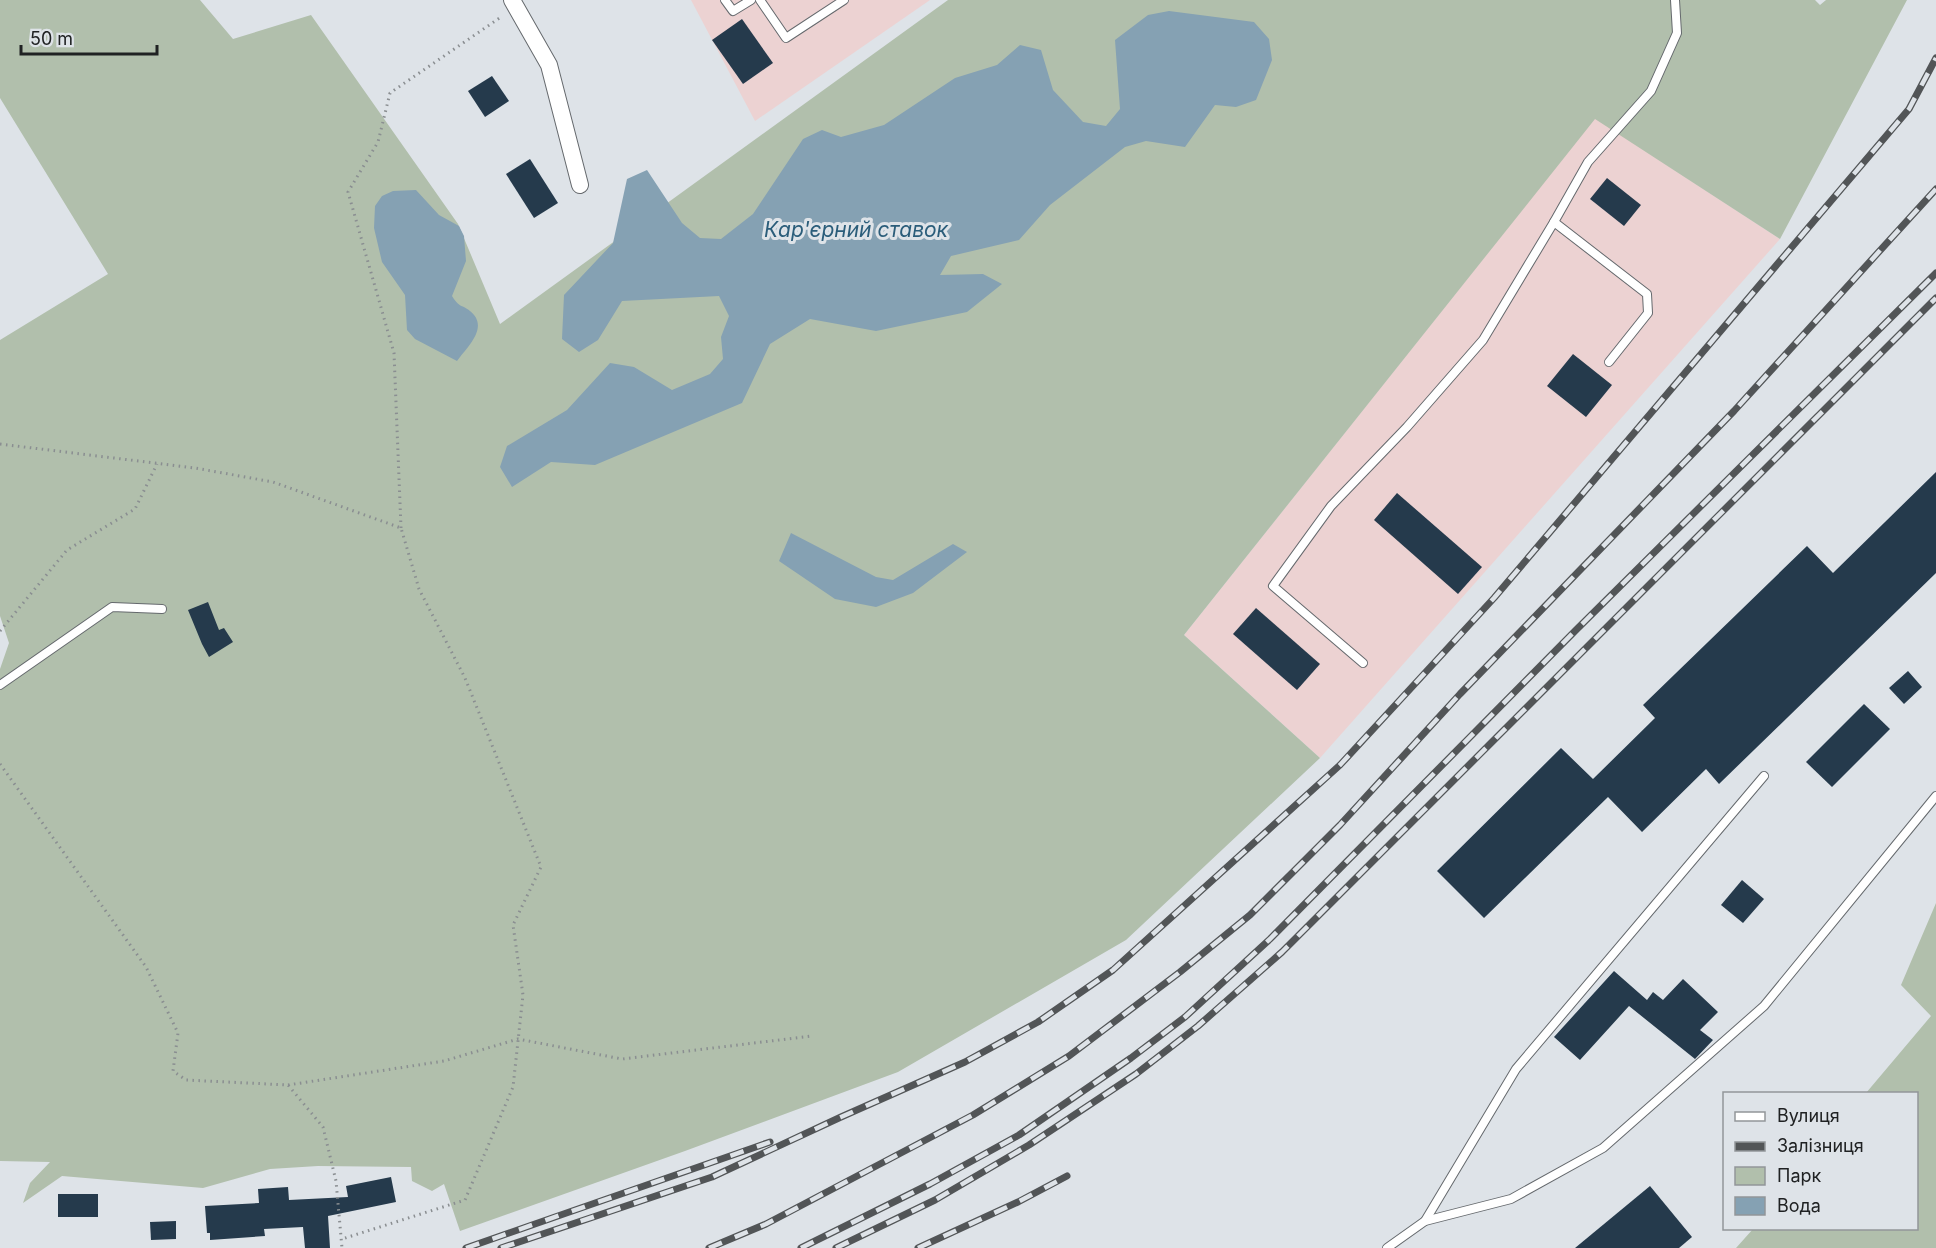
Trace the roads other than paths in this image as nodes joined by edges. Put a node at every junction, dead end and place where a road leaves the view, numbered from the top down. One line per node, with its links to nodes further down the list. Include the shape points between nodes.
1 (725, 0): 2 (lane, via 733,11)
2 (751, 0)
3 (760, 0): 4 (lane, via 786,38)
4 (844, 0)
5 (1675, 0): 8 (lane, via 1677,33 1651,91 1588,162)
6 (514, 3): 7 (street, via 549,65)
7 (580, 185)
8 (1554, 222): 9 (lane, via 1647,294 1648,314); 11 (lane, via 1483,340 1331,506 1273,586)
9 (1609, 363)
10 (162, 609): 12 (lane, via 112,607)
11 (1363, 663)
12 (0, 685)
13 (1764, 776): 15 (lane, via 1516,1069)
14 (1936, 796): 15 (lane, via 1764,1006 1603,1148 1511,1199)
15 (1425, 1221): 16 (lane)
16 (1387, 1248)

